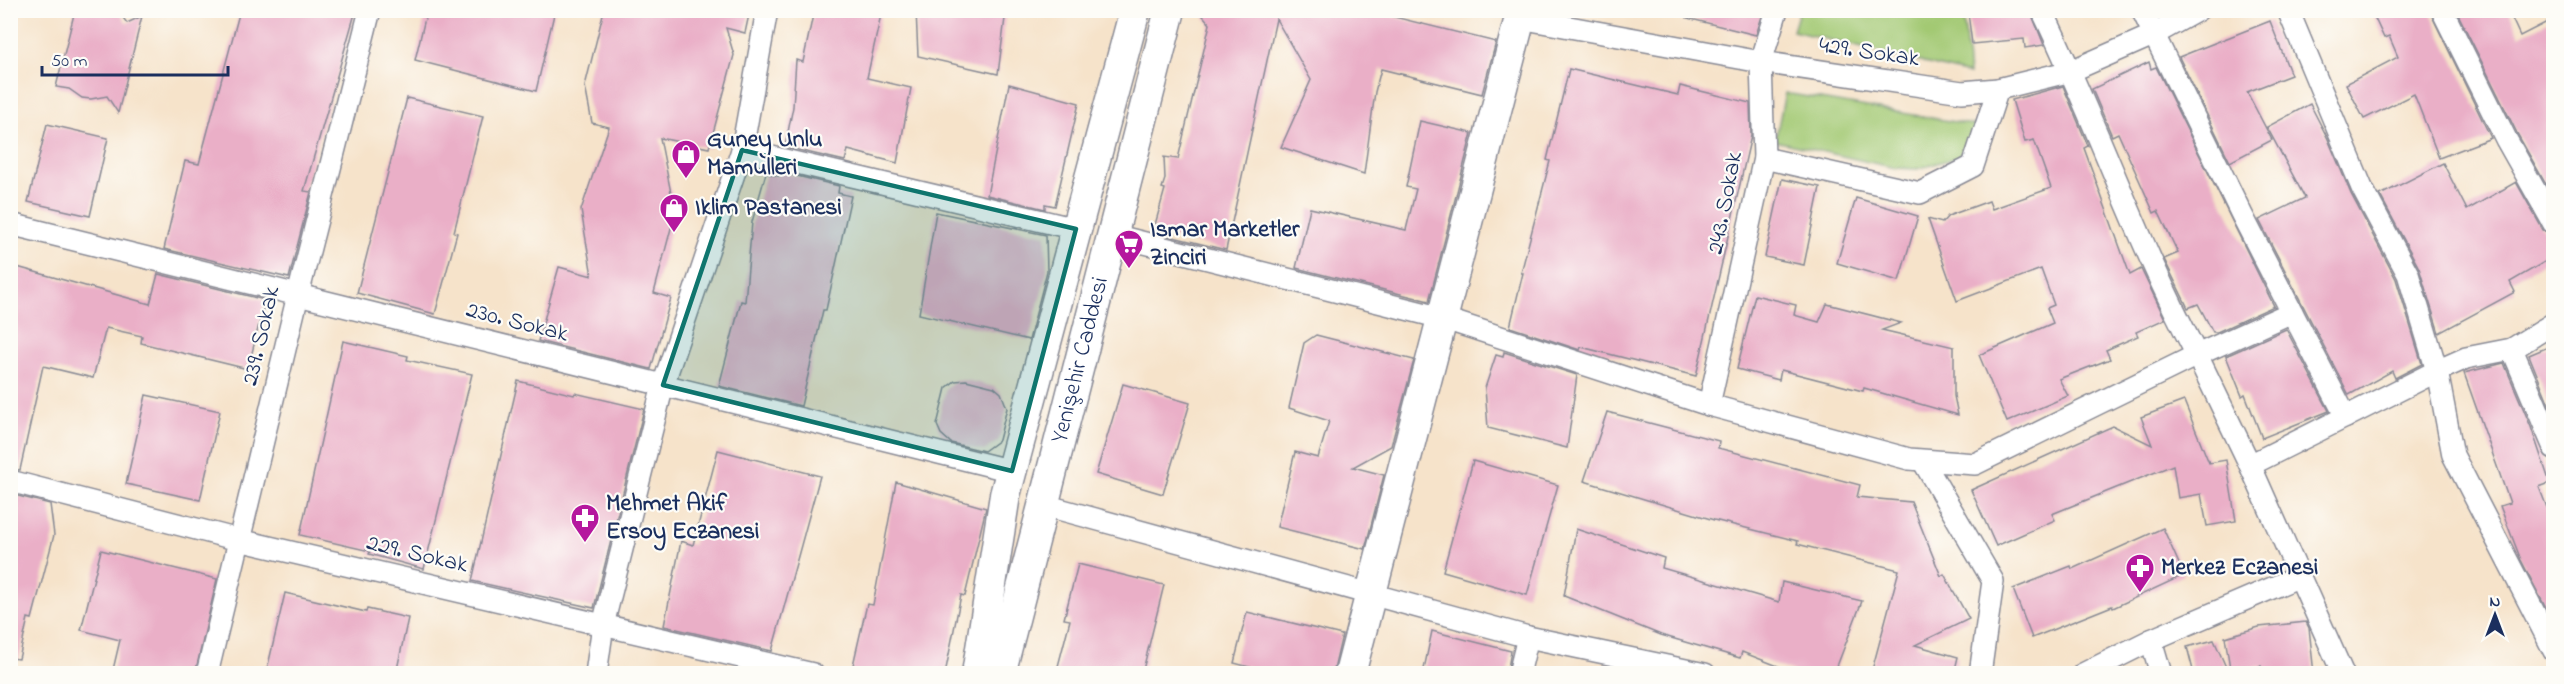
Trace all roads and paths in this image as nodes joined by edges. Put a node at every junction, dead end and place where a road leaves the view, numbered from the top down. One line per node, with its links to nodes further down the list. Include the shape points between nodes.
1 (370, 10): 22 (street, 239. Sokak)
2 (767, 10): 16 (street)
3 (1135, 10): 20 (main road, Yenişehir Caddesi)
4 (1170, 10): 21 (main road, Yenişehir Caddesi)
5 (1778, 10): 13 (street, 243. Sokak)
6 (2042, 10): 14 (street)
7 (2142, 10): 12 (street)
8 (2198, 10): 12 (street, 429. Sokak)
9 (2288, 10): 28 (street, via 2362,188 2408,274)
10 (2442, 10): 19 (street, via 2505,139)
11 (1512, 13): 13 (street, 429. Sokak); 24 (main road)
12 (2153, 35): 14 (street, 429. Sokak); 23 (street)
13 (1761, 62): 15 (street, 429. Sokak, via 1962,92); 17 (street, 243. Sokak)
14 (2071, 71): 15 (street, 429. Sokak); 27 (street, via 2169,302)
15 (1998, 89): 17 (street, via 1973,166 1920,193)
16 (742, 150): 20 (street); 29 (street)
17 (1764, 158): 30 (street, 243. Sokak)
18 (10, 224): 22 (street, 230. Sokak)
19 (2553, 224)
20 (1076, 230): 35 (main road, Yenişehir Caddesi)
21 (1113, 235): 24 (street); 37 (main road, Yenişehir Caddesi)
22 (298, 295): 29 (street, 230. Sokak); 38 (street, 239. Sokak)
23 (2292, 312): 27 (street); 31 (street)
24 (1442, 318): 30 (street); 40 (main road)
25 (2553, 323): 26 (street)
26 (2512, 349): 28 (street, via 2466,358); 32 (street)
27 (2197, 355): 33 (street, via 1975,464); 34 (street)
28 (2437, 371): 31 (street); 44 (street, via 2453,454)
29 (663, 385): 35 (street, 230. Sokak); 41 (street)
30 (1709, 405): 33 (street)
31 (2346, 417): 34 (street)
32 (2553, 448)
33 (1923, 461): 53 (street, via 1993,581)
34 (2250, 465): 39 (street)
35 (1012, 471): 48 (main road, Yenişehir Caddesi)
36 (10, 481): 38 (street, 229. Sokak)
37 (1044, 505): 40 (street); 49 (main road, Yenişehir Caddesi)
38 (239, 540): 41 (street, 229. Sokak); 45 (street, 239. Sokak)
39 (2300, 576): 43 (street); 56 (street)
40 (1372, 593): 42 (street); 50 (main road)
41 (603, 625): 46 (street); 47 (street, 229. Sokak)
42 (1528, 637): 51 (street); 52 (street)
43 (2151, 640): 54 (street); 55 (street)
44 (2553, 651)
45 (207, 674)
46 (596, 674)
47 (813, 674)
48 (977, 674)
49 (1000, 674)
50 (1350, 674)
51 (1519, 674)
52 (1705, 674)
53 (1980, 674)
54 (2083, 674)
55 (2161, 674)
56 (2343, 674)

